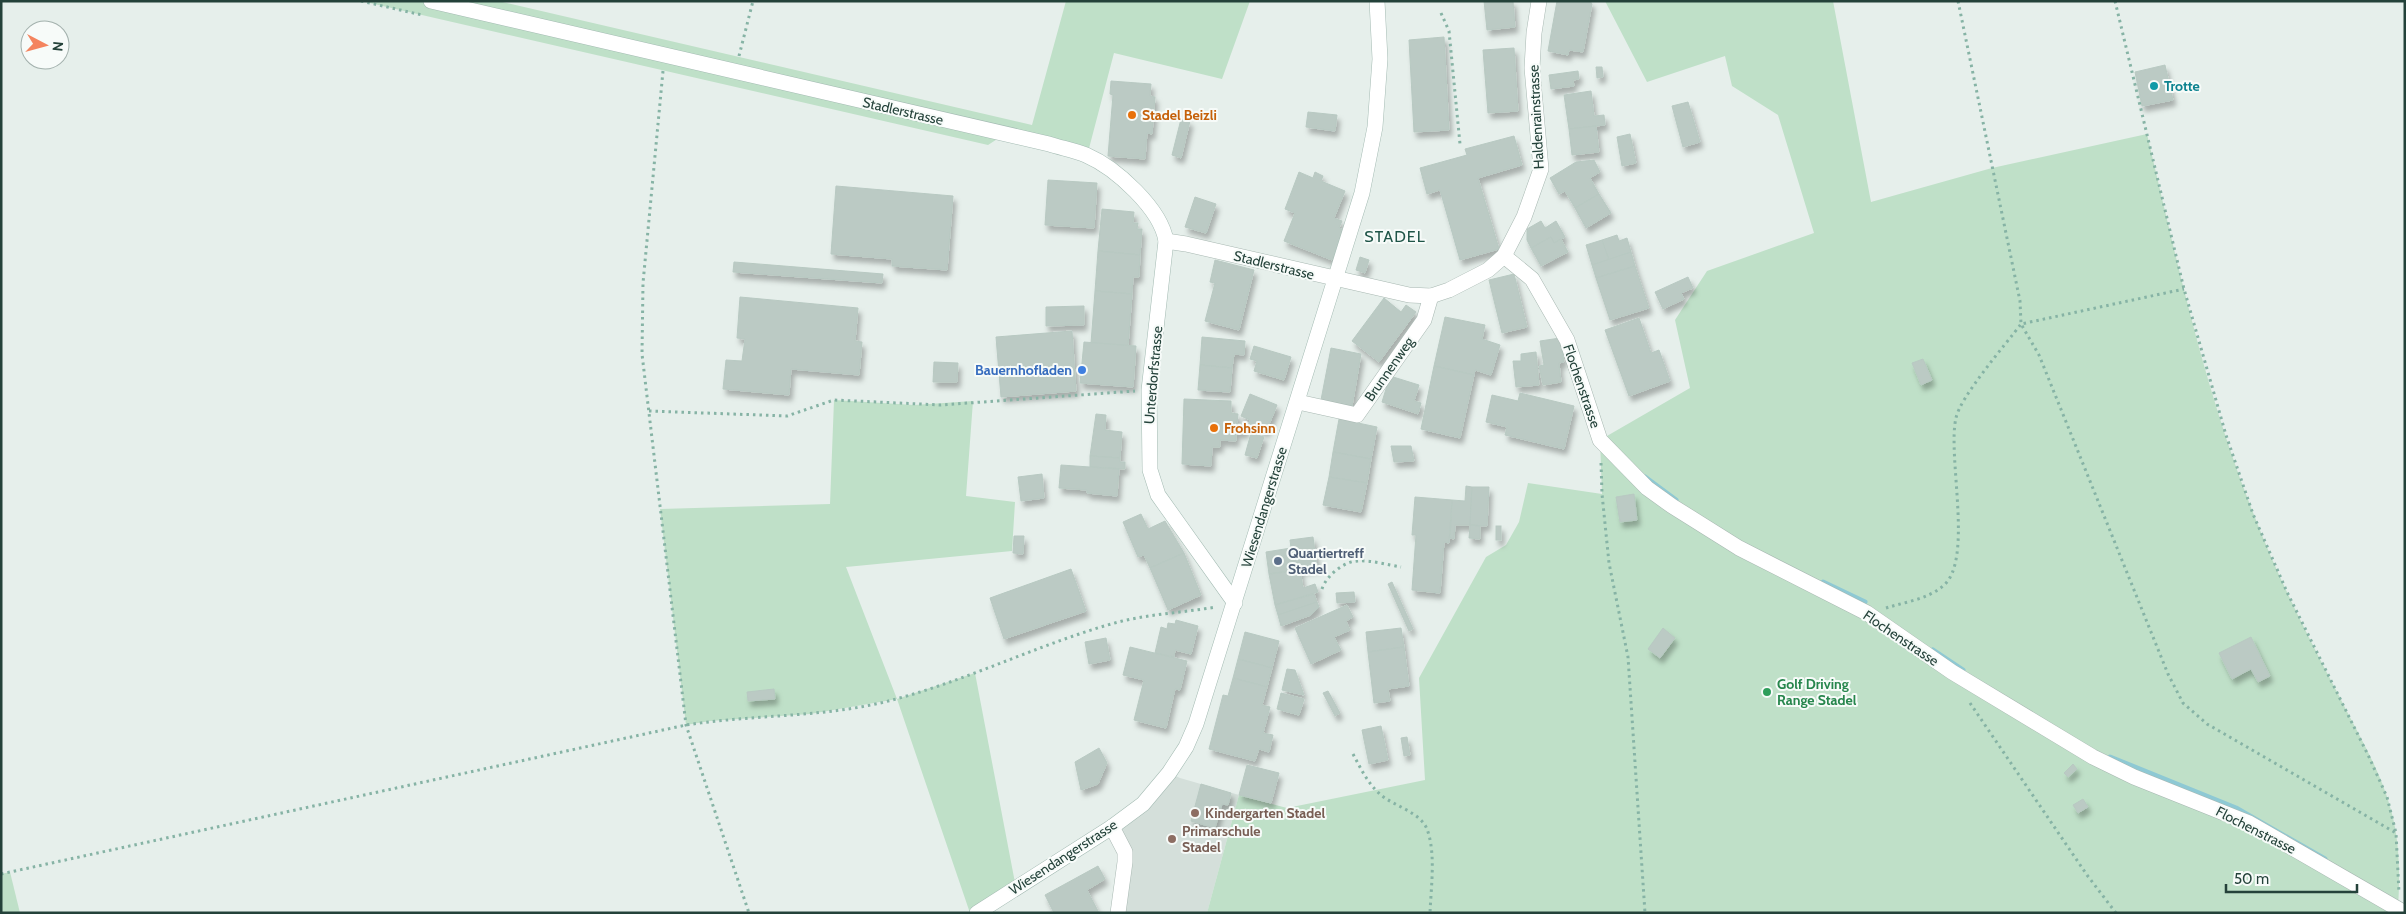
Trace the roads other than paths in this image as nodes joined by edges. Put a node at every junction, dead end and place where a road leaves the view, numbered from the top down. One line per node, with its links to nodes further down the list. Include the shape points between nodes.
1 (431, 1): 4 (street, Stadlerstrasse, via 1049,144 1087,156 1123,178 1161,225)
2 (1377, 1): 6 (street, Wiesendangerstrasse, via 1380,59 1375,127 1362,193)
3 (1539, 1): 5 (street, Haldenrainstrasse, via 1532,68 1541,169 1524,217)
4 (1166, 241): 6 (street, Stadlerstrasse); 9 (street, Unterdorfstrasse, via 1149,390 1150,470 1158,494)
5 (1504, 256): 7 (street, Haldenrainstrasse, via 1488,270); 11 (street, Flochenstrasse, via 1532,279 1567,340 1600,440 1647,488 1739,548 1867,613 1952,672 2093,758 2248,823)
6 (1336, 280): 7 (street, Haldenrainstrasse, via 1409,295); 8 (street, Wiesendangerstrasse)
7 (1431, 296): 8 (street, Brunnenweg, via 1424,320 1357,415)
8 (1298, 402): 9 (street, Wiesendangerstrasse)
9 (1235, 603): 10 (street, Wiesendangerstrasse, via 1186,747 1156,789)
10 (1112, 827): 12 (street, Wiesendangerstrasse); 13 (street, via 1124,852 1125,862)
11 (2401, 910)
12 (977, 913)
13 (1118, 913)

